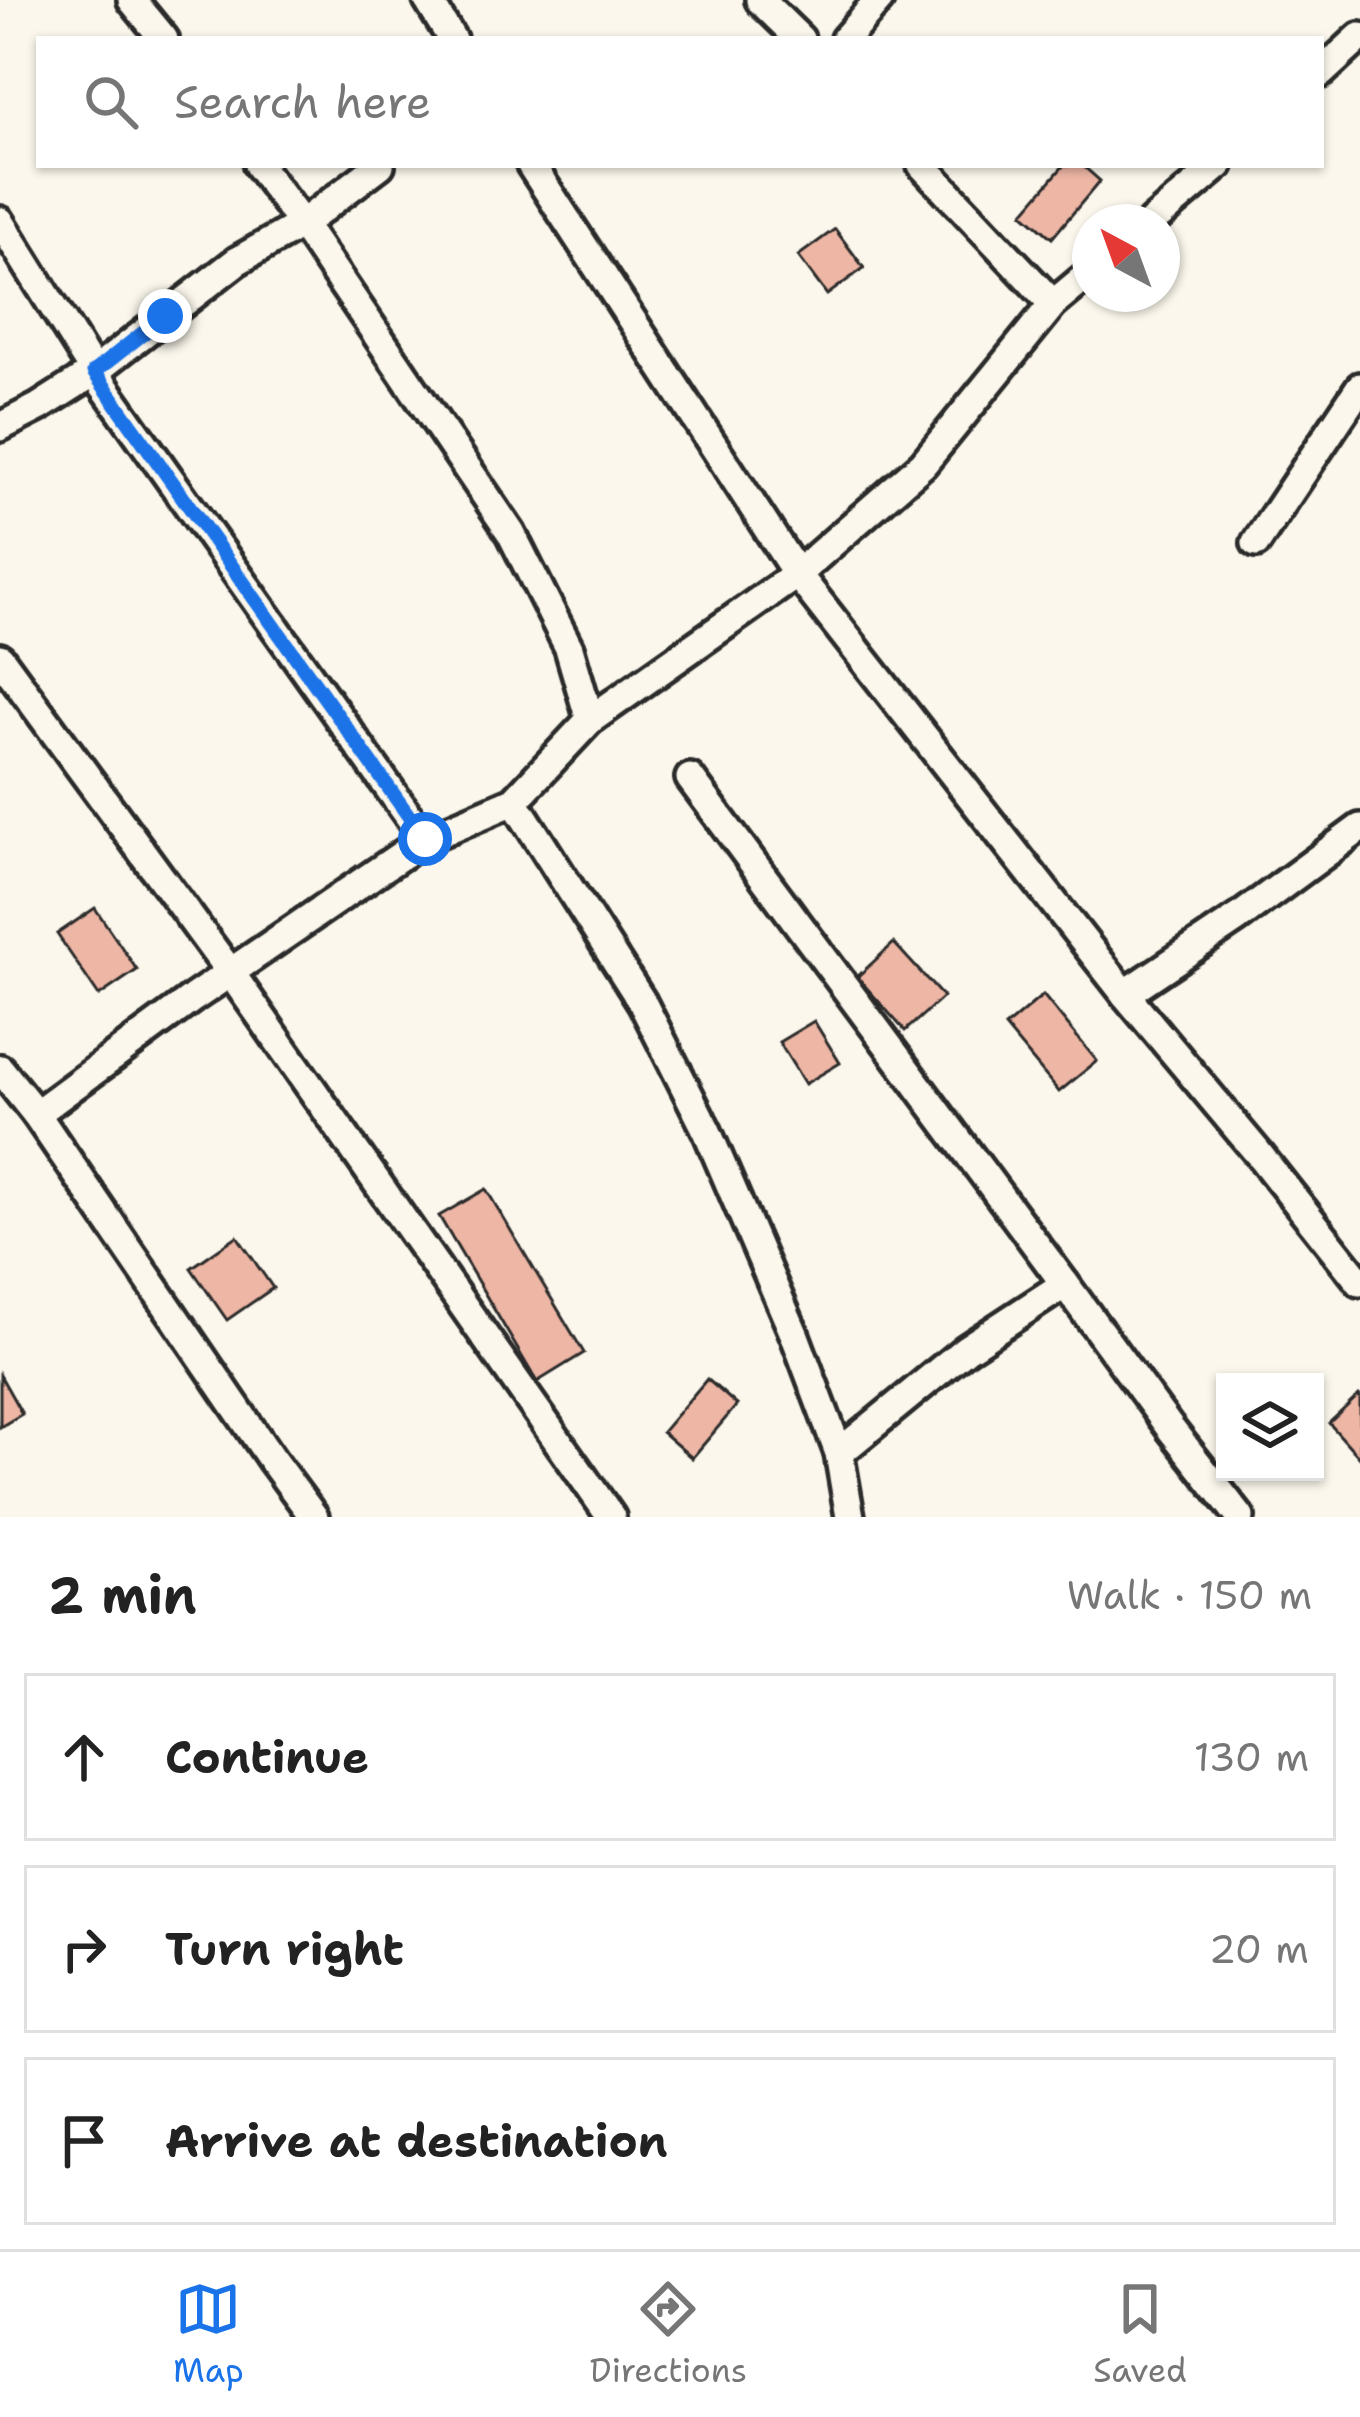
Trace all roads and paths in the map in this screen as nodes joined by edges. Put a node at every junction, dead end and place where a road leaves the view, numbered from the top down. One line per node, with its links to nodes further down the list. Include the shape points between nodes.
1 (132, 0): 5 (street)
2 (428, 0): 6 (street)
3 (760, 0): 7 (street)
4 (879, 0): 8 (street)
5 (162, 36)
6 (450, 36)
7 (797, 36)
8 (847, 36)
9 (1360, 38): 10 (street)
10 (1324, 70)
11 (260, 168): 18 (street)
12 (376, 168): 18 (street)
13 (533, 168): 25 (street)
14 (925, 168): 20 (street)
15 (1215, 168): 16 (street)
16 (1173, 204)
17 (0, 220): 21 (street)
18 (302, 224): 21 (street, via 237,261); 27 (street, via 511,533 569,648)
19 (1072, 288): 20 (street)
20 (1053, 304): 25 (street, via 923,464)
21 (94, 372): 23 (street); 31 (street)
22 (1360, 387): 24 (street)
23 (0, 427)
24 (1256, 543)
25 (797, 574): 27 (street); 33 (street)
26 (0, 658): 32 (street)
27 (590, 720): 29 (street)
28 (690, 778): 37 (street)
29 (514, 801): 31 (street); 38 (street, via 661,1038)
30 (1360, 827): 33 (street)
31 (425, 839): 32 (street)
32 (230, 972): 35 (street); 40 (street)
33 (1125, 994): 36 (street)
34 (0, 1069): 35 (street)
35 (36, 1114): 39 (street)
36 (1360, 1282)
37 (1065, 1284): 38 (street, via 966,1349); 42 (street)
38 (839, 1453): 41 (street)
39 (314, 1517)
40 (611, 1517)
41 (850, 1517)
42 (1240, 1517)

